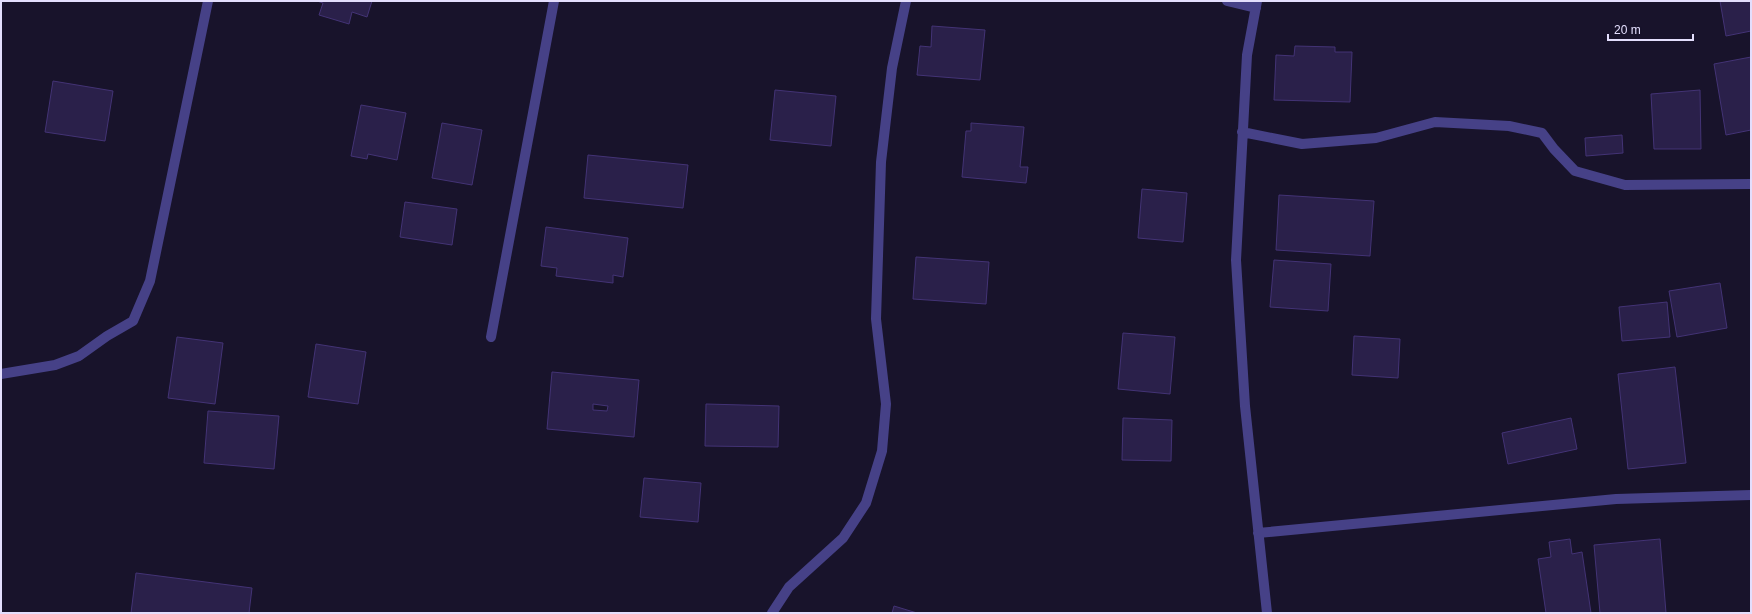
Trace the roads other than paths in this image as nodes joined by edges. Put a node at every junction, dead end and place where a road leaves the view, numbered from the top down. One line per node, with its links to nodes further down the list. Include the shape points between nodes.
1 (208, 1): 9 (street, via 150,281 133,320 79,356 55,365)
2 (554, 1): 8 (street)
3 (906, 1): 12 (street, via 892,68 881,162 876,319 886,404 882,451 866,503 843,538 789,587)
4 (1227, 1): 5 (street)
5 (1257, 5): 6 (street, via 1248,55)
6 (1242, 132): 7 (street, via 1302,144 1376,138 1435,122 1509,126 1542,133 1575,171 1625,185); 11 (street, via 1236,260 1245,406)
7 (1751, 184)
8 (491, 337)
9 (1, 374)
10 (1751, 495): 11 (street, via 1616,499)
11 (1258, 533): 13 (street)
12 (772, 613)
13 (1267, 613)

